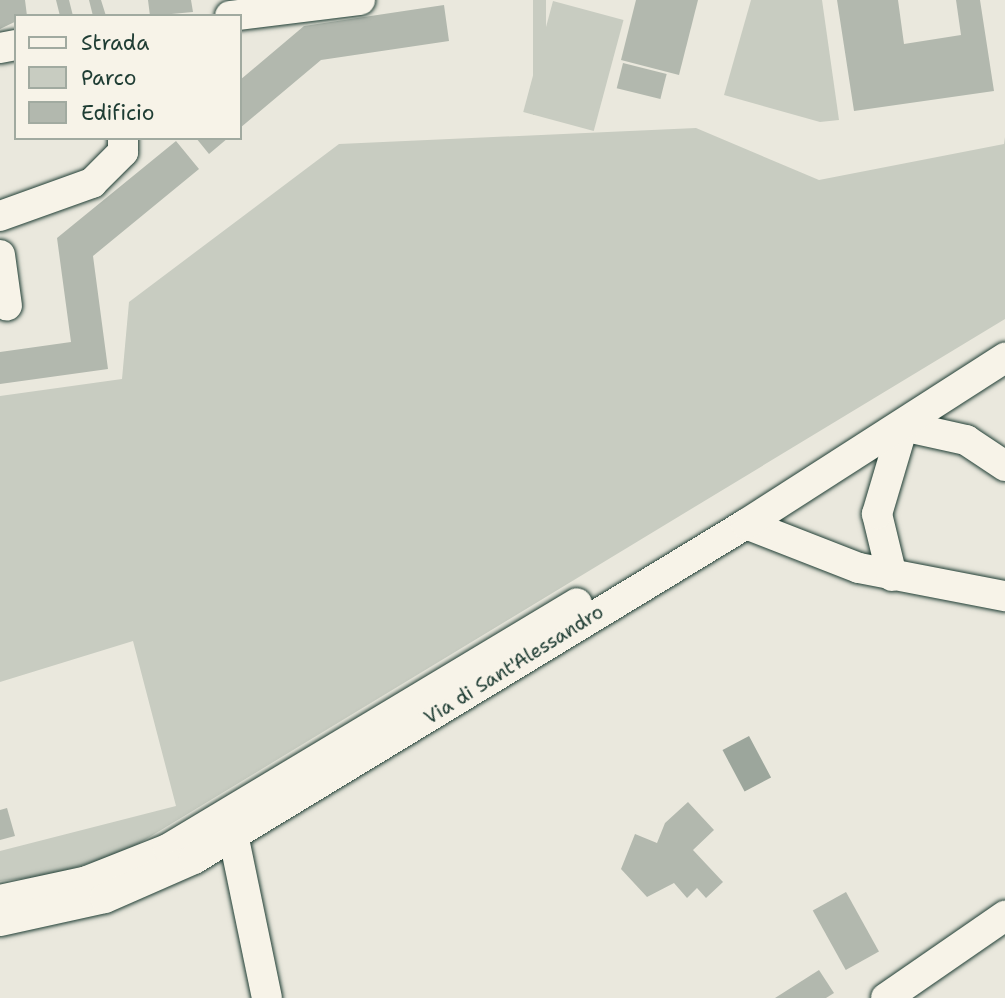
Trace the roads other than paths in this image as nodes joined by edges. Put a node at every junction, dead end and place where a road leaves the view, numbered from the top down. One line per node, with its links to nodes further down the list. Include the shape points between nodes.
1 (360, 0): 2 (street)
2 (242, 15)
3 (123, 140): 4 (street, via 123,152 92,183)
4 (0, 216)
5 (0, 255): 6 (street)
6 (7, 306)
7 (1005, 358): 8 (street, Via di Sant'Alessandro)
8 (903, 426): 9 (street, via 956,436); 10 (street, Via di Sant'Alessandro); 11 (street, via 877,514)
9 (1005, 466)
10 (746, 524): 11 (street); 13 (street, Via di Sant'Alessandro); 14 (street, via 693,534 167,849 87,881)
11 (892, 576): 12 (street)
12 (1005, 596)
13 (233, 835): 16 (street, Via di Sant'Alessandro, via 135,887); 17 (street)
14 (0, 900)
15 (1005, 916): 18 (street)
16 (0, 922)
17 (267, 998)
18 (886, 998)

